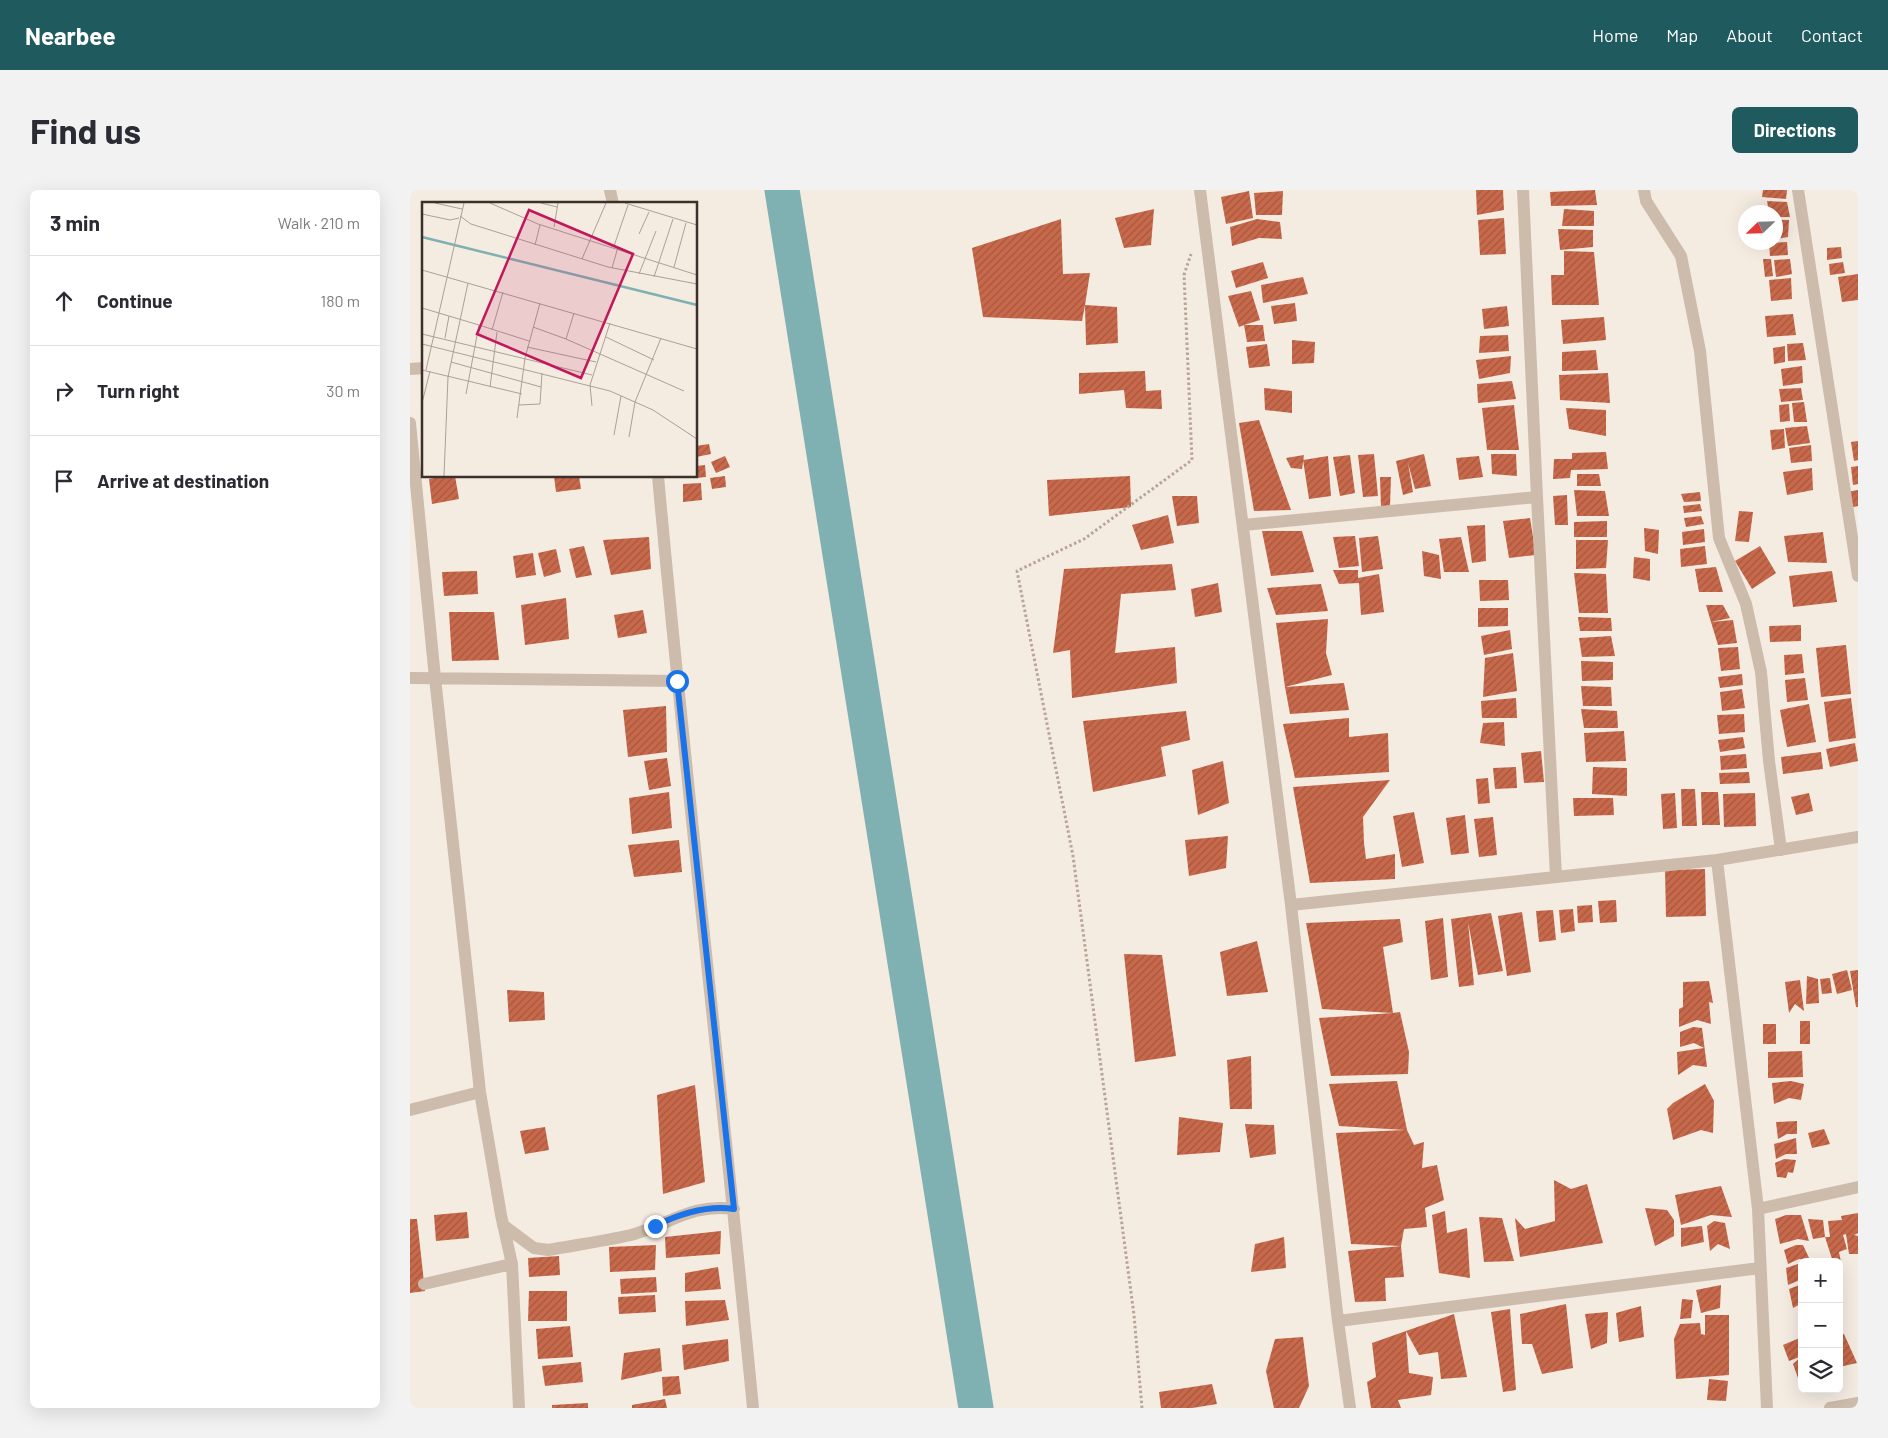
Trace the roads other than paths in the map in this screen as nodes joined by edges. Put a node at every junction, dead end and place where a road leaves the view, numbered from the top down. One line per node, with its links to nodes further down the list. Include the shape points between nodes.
1 (1200, 190): 8 (street)
2 (1523, 190): 7 (street)
3 (1644, 190): 14 (street, via 1646,201 1681,256 1700,351 1719,538 1746,604 1762,672)
4 (1798, 190): 9 (street)
5 (410, 423): 11 (street)
6 (658, 478): 12 (street)
7 (1537, 497): 8 (street); 16 (street)
8 (1244, 524): 17 (street)
9 (1858, 576)
10 (410, 678): 11 (street)
11 (435, 678): 12 (street); 18 (street)
12 (677, 681): 21 (street)
13 (1858, 837): 14 (street)
14 (1781, 850): 15 (street)
15 (1717, 860): 16 (street); 22 (street)
16 (1556, 877): 17 (street)
17 (1292, 906): 27 (street)
18 (480, 1092): 19 (street); 23 (street)
19 (410, 1110)
20 (1858, 1188): 22 (street)
21 (734, 1209): 23 (street, via 702,1209 632,1234 548,1250 534,1248); 30 (street)
22 (1758, 1209): 25 (street)
23 (503, 1225): 24 (street)
24 (512, 1264): 26 (street); 29 (street)
25 (1760, 1268): 27 (street); 32 (street)
26 (424, 1284)
27 (1338, 1321): 31 (street)
28 (1858, 1403): 33 (street)
29 (518, 1408)
30 (753, 1408)
31 (1350, 1408)
32 (1767, 1408)
33 (1830, 1408)

